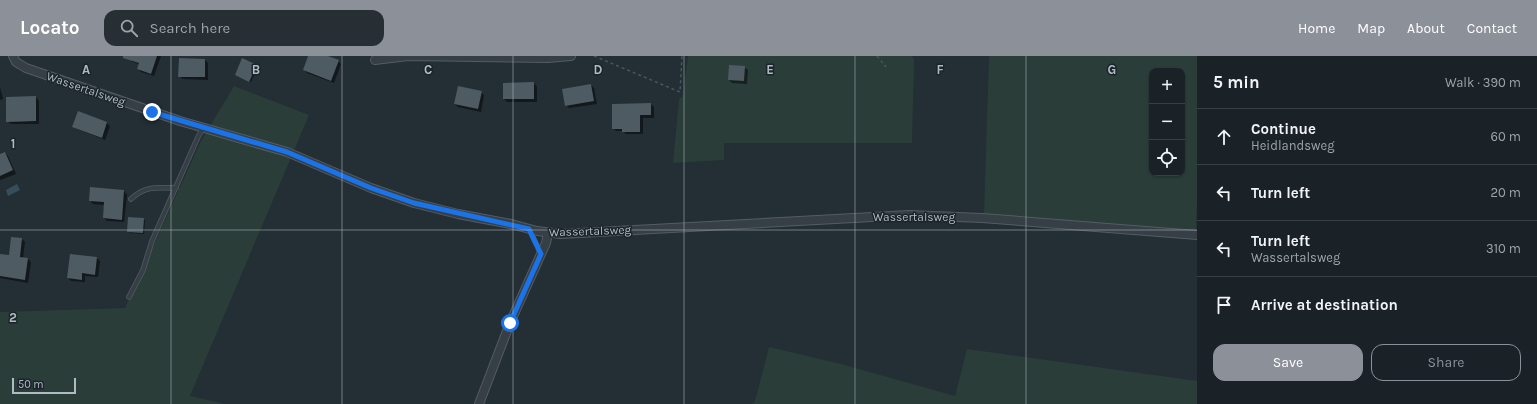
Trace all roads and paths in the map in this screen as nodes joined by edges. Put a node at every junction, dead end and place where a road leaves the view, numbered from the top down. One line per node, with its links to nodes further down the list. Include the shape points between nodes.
1 (571, 56): 6 (street)
2 (594, 56): 3 (path, via 680,92)
3 (682, 56)
4 (877, 56): 8 (path)
5 (10, 57): 9 (street, Wassertalsweg, via 26,68)
6 (477, 57): 7 (street, via 408,56)
7 (375, 60)
8 (886, 67)
9 (203, 128): 10 (lane); 12 (street, Wassertalsweg, via 287,152 371,188 414,203)
10 (176, 188): 11 (lane, via 145,189); 16 (lane, via 152,241 143,270)
11 (131, 199)
12 (529, 229): 13 (street, Wassertalsweg); 15 (lane)
13 (548, 233): 14 (street, Wassertalsweg, via 908,215 982,218); 15 (street)
14 (1197, 235)
15 (541, 254): 17 (street, via 510,323)
16 (129, 297)
17 (479, 404)

